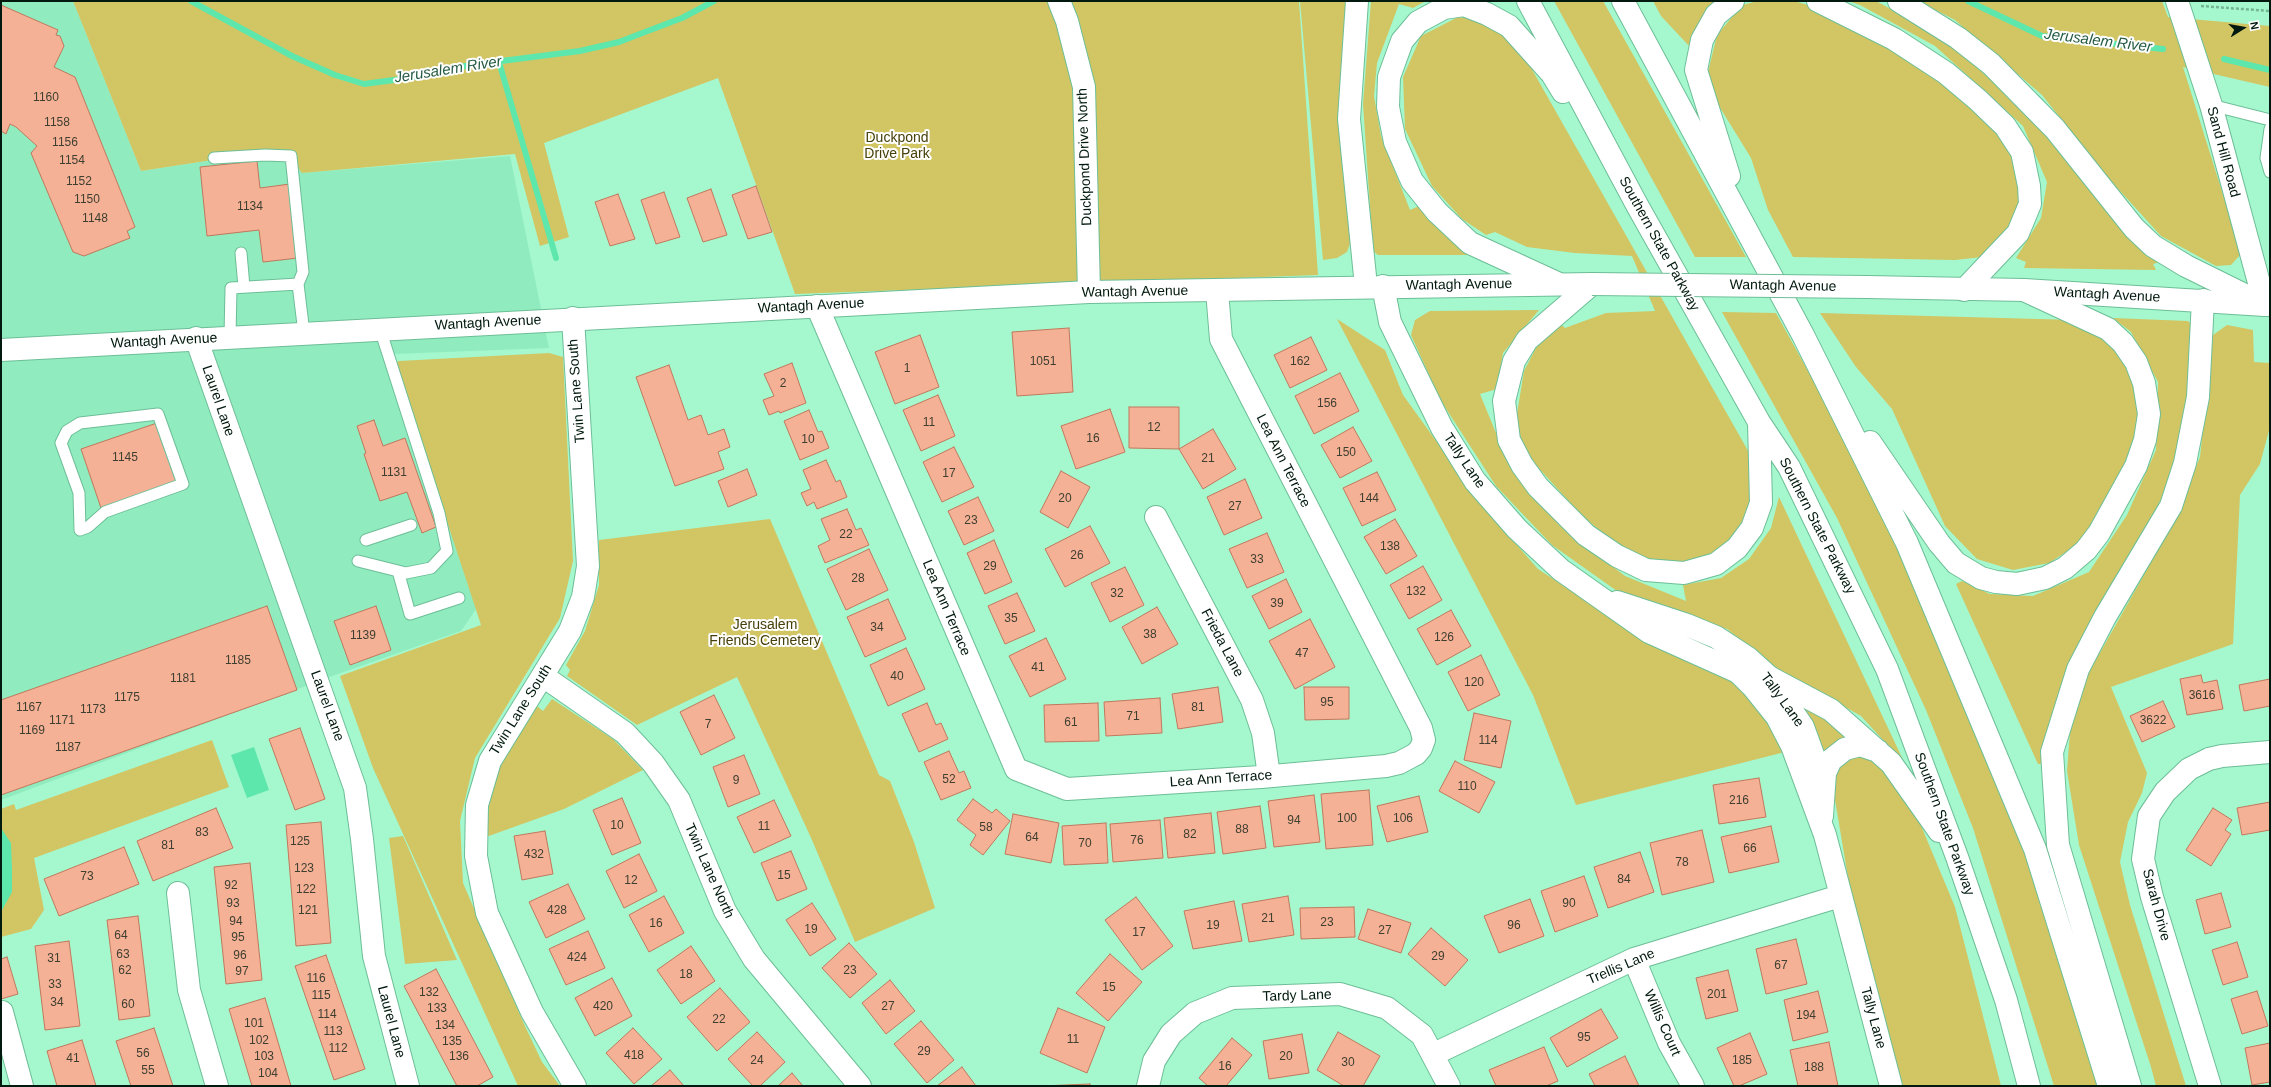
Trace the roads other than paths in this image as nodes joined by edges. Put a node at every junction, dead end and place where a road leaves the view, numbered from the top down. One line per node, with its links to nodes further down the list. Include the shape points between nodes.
1 (1059, 1): 25 (main road, Duckpond Drive North, via 1067,21 1084,87)
2 (1357, 1): 20 (main road, Tally Lane, via 1349,119)
3 (1528, 1): 14 (main road, Southern State Parkway)
4 (1623, 1): 15 (main road)
5 (1733, 1): 15 (main road, via 1716,15 1702,40 1696,70 1730,180)
6 (1818, 1): 22 (main road, via 1894,39 1946,73 2005,126 2022,152 2030,204 2018,233)
7 (1899, 1): 27 (main road, via 1958,38 1991,64 2055,129 2134,228 2153,246 2186,266)
8 (2178, 3): 9 (main road, Sand Hill Road)
9 (2211, 105): 10 (lane); 27 (main road, Sand Hill Road)
10 (2270, 120)
11 (2270, 129): 13 (lane, via 2266,158)
12 (214, 158): 17 (lane, via 291,156 303,272)
13 (2270, 172)
14 (1636, 205): 18 (main road, via 1552,74 1509,26 1464,5 1444,8 1418,22 1402,40 1389,77 1388,107 1395,142 1412,181 1436,212 1470,242); 36 (main road, Southern State Parkway)
15 (1753, 243): 32 (main road)
16 (241, 252): 21 (lane)
17 (298, 284): 21 (lane); 31 (lane)
18 (1559, 284): 19 (main road, Wantagh Avenue); 20 (main road, Wantagh Avenue)
19 (1592, 284): 22 (main road, Wantagh Avenue, bridge); 36 (main road, via 1527,340 1514,361 1504,401 1509,440 1522,466 1586,535 1617,556 1646,570 1684,573 1716,564 1737,548 1752,528 1761,503)
20 (1375, 286): 24 (main road, Wantagh Avenue); 43 (main road, Tally Lane, via 1442,428 1475,481 1517,529 1561,570)
21 (244, 288): 33 (lane, via 231,288)
22 (1964, 290): 23 (main road, Wantagh Avenue)
23 (2024, 290): 26 (main road, Wantagh Avenue); 32 (main road, via 2108,329 2123,343 2136,362 2144,383 2149,414 2145,440 2136,466 2099,533 2086,550 2065,568 2045,578 2018,584 1981,578 1956,563 1939,543 1874,450)
24 (1217, 291): 25 (main road, Wantagh Avenue); 50 (main road, Lea Ann Terrace, via 1221,339 1421,728 1424,740 1416,754 1399,763)
25 (1089, 292): 28 (main road, Wantagh Avenue)
26 (2203, 300): 27 (main road, Wantagh Avenue); 69 (main road, via 2198,398 2185,464 2170,506 2105,617 2078,669 2052,752 2058,845)
27 (2268, 305)
28 (816, 306): 29 (main road, Wantagh Avenue); 50 (main road, Lea Ann Terrace, via 1016,769 1067,789)
29 (573, 318): 30 (main road, Wantagh Avenue); 46 (main road, Twin Lane South, via 588,566 583,597 570,631)
30 (380, 329): 31 (main road, Wantagh Avenue); 42 (lane, via 439,513 447,551 431,568)
31 (304, 333): 33 (main road, Wantagh Avenue)
32 (1803, 335): 68 (main road, via 1907,543 2035,849)
33 (230, 337): 34 (main road, Wantagh Avenue)
34 (196, 338): 35 (main road, Wantagh Avenue); 60 (main road, Laurel Lane, via 355,788 374,956)
35 (1, 350)
36 (1759, 422): 52 (main road, Southern State Parkway, via 1789,467 1888,670)
37 (1156, 517): 50 (main road, Frieda Lane, via 1252,700 1263,733)
38 (412, 525): 40 (lane)
39 (80, 530): 39 (lane, via 79,493 61,443 67,431 80,423 158,414 183,484 105,512 88,527)
40 (366, 540)
41 (358, 561): 42 (lane)
42 (398, 571): 44 (lane, via 410,614)
43 (1600, 597): 45 (main road, Tally Lane, via 1649,632); 47 (main road, Tally Lane, via 1716,637 1748,658)
44 (459, 598)
45 (1738, 672): 47 (main road); 51 (main road, Tally Lane, via 1753,687 1780,723 1792,746)
46 (543, 676): 61 (main road, Twin Lane South, via 490,761 477,805 476,856 487,913 532,1012); 62 (main road, Twin Lane North, via 625,733 653,763 678,800 725,911 754,959)
47 (1769, 677): 48 (main road, via 1831,710); 51 (main road, Tally Lane, via 1803,727 1815,760)
48 (1878, 751): 51 (main road, via 1860,745 1845,749 1831,760 1825,773); 52 (main road, via 1891,763)
49 (2270, 752): 70 (main road, Sarah Drive, via 2222,756 2189,770 2165,792 2149,816 2143,859)
50 (1269, 776)
51 (1823, 825): 54 (main road, Tally Lane)
52 (1957, 857): 67 (main road, Southern State Parkway, via 2006,1000)
53 (178, 894): 59 (main road, via 189,990)
54 (1840, 896): 55 (main road, Trellis Lane); 66 (main road, Tally Lane)
55 (1634, 958): 57 (main road, Trellis Lane); 65 (main road, Willis Court, via 1669,1043)
56 (2, 1012): 58 (main road)
57 (1434, 1054): 63 (main road, Tardy Lane, via 1422,1035 1387,1008 1340,994 1232,998 1195,1012 1171,1034 1154,1061); 64 (main road, Tardy Lane)
58 (22, 1086)
59 (217, 1086)
60 (407, 1086)
61 (575, 1086)
62 (860, 1086)
63 (1148, 1086)
64 (1449, 1086)
65 (1693, 1086)
66 (1891, 1086)
67 (2029, 1086)
68 (2109, 1086)
69 (2130, 1086)
70 (2210, 1086)

